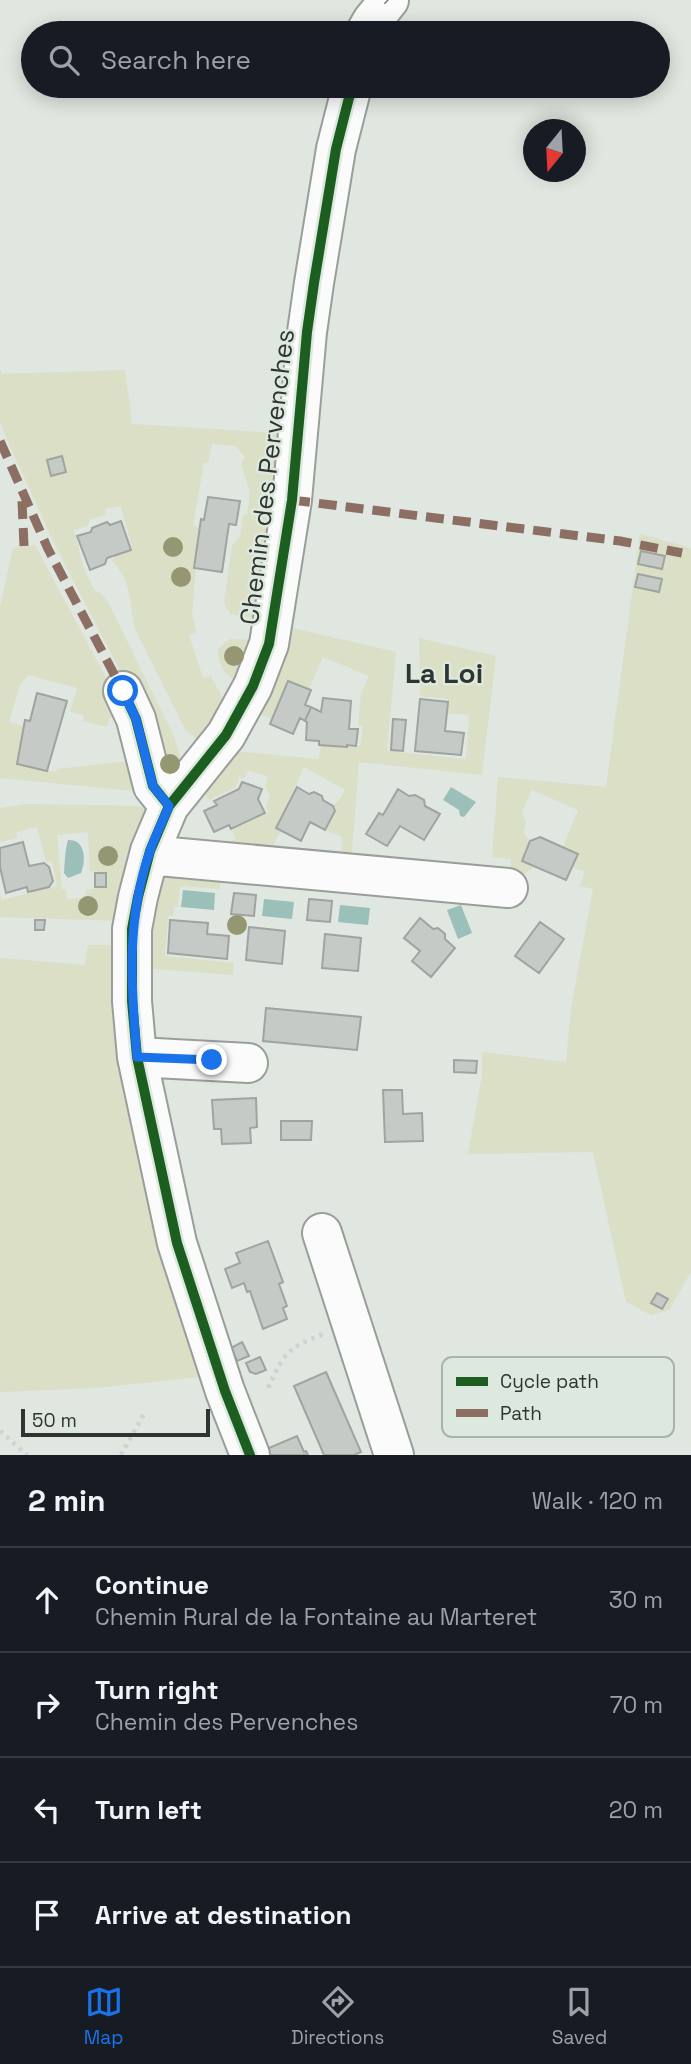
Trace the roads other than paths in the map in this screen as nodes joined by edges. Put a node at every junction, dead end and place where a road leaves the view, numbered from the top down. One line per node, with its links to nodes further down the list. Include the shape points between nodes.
1 (388, 0): 2 (street)
2 (373, 21)
3 (349, 98): 5 (street, Chemin des Pervenches, via 314,283 292,500 269,644 226,735)
4 (123, 691): 5 (street, via 136,719 153,786)
5 (169, 806): 6 (street, Chemin des Pervenches)
6 (150, 851): 7 (street, via 159,856); 8 (street, Chemin des Pervenches, via 132,929)
7 (508, 888)
8 (137, 1057): 9 (street); 11 (street, Chemin des Pervenches, via 177,1242)
9 (248, 1063)
10 (322, 1233): 12 (street)
11 (250, 1455)
12 (394, 1455)

